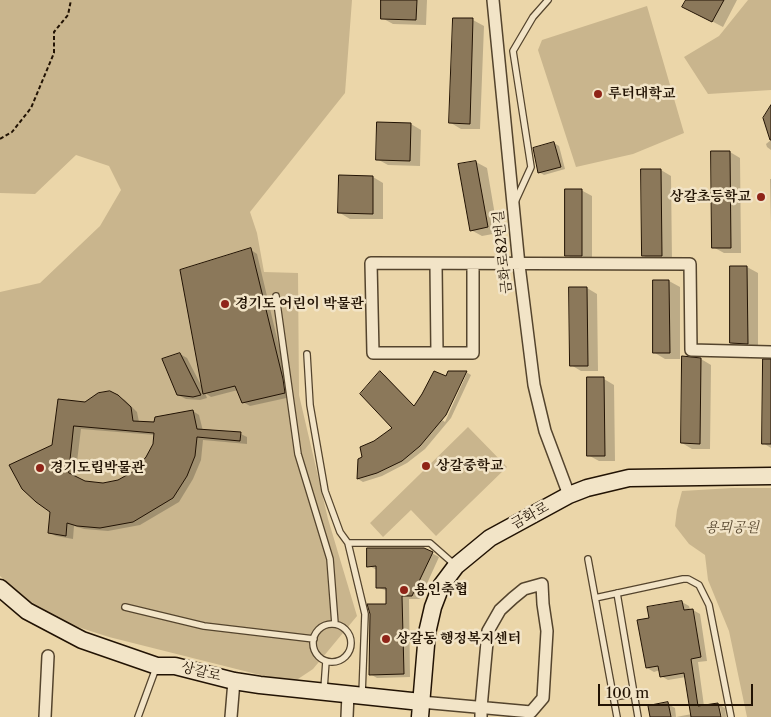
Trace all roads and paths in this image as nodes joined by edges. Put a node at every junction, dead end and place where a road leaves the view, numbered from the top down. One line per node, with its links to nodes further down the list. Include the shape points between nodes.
1 (71, 0): 4 (path, via 68,15 54,32 54,53 31,108 12,132)
2 (493, 0): 5 (street, 금화로82번길)
3 (548, 0): 5 (lane, via 533,17 513,51 531,167)
4 (0, 139)
5 (513, 206): 8 (street, 금화로82번길)
6 (436, 264): 7 (street); 11 (street); 11 (street, via 371,263 373,353)
7 (473, 264): 8 (street); 11 (street, via 473,353)
8 (519, 265): 10 (street, via 690,264 691,350); 14 (street, 금화로82번길, via 534,385 545,431)
9 (276, 296): 22 (lane, via 298,454 330,559)
10 (771, 352)
11 (437, 353)
12 (307, 354): 15 (lane, via 310,404 325,491 340,532)
13 (771, 476): 14 (street, 금화로, via 629,478)
14 (569, 495): 17 (street, 금화로, via 490,538)
15 (348, 543): 17 (lane, via 430,543); 29 (lane, via 364,614)
16 (588, 559): 20 (lane)
17 (456, 566): 32 (street, 금화로, via 441,586 433,607 427,633)
18 (0, 588): 26 (street, 상갈로, via 27,611 56,628)
19 (616, 593): 20 (lane); 30 (lane); 40 (lane, via 683,579 699,585 709,605)
20 (595, 598): 31 (lane)
21 (125, 606): 23 (lane, via 204,626)
22 (335, 624): 23 (lane, via 323,626); 25 (lane, via 349,635 351,647 339,661)
23 (314, 639): 25 (lane, via 316,654)
24 (48, 656): 34 (street)
25 (326, 661): 28 (lane)
26 (157, 666): 27 (street, 상갈로, via 176,666); 35 (lane)
27 (234, 681): 28 (street, 상갈로); 36 (street)
28 (324, 691): 29 (street, 상갈로)
29 (355, 694): 32 (street, 상갈로); 37 (street)
30 (634, 694): 31 (lane); 39 (lane)
31 (613, 697): 38 (lane)
32 (421, 709): 33 (street)
33 (481, 712): 33 (street, via 531,712 543,698 547,631 542,584 524,589 513,598 500,610 488,630)
34 (45, 717)
35 (138, 717)
36 (231, 717)
37 (347, 717)
38 (617, 717)
39 (638, 717)
40 (731, 717)

